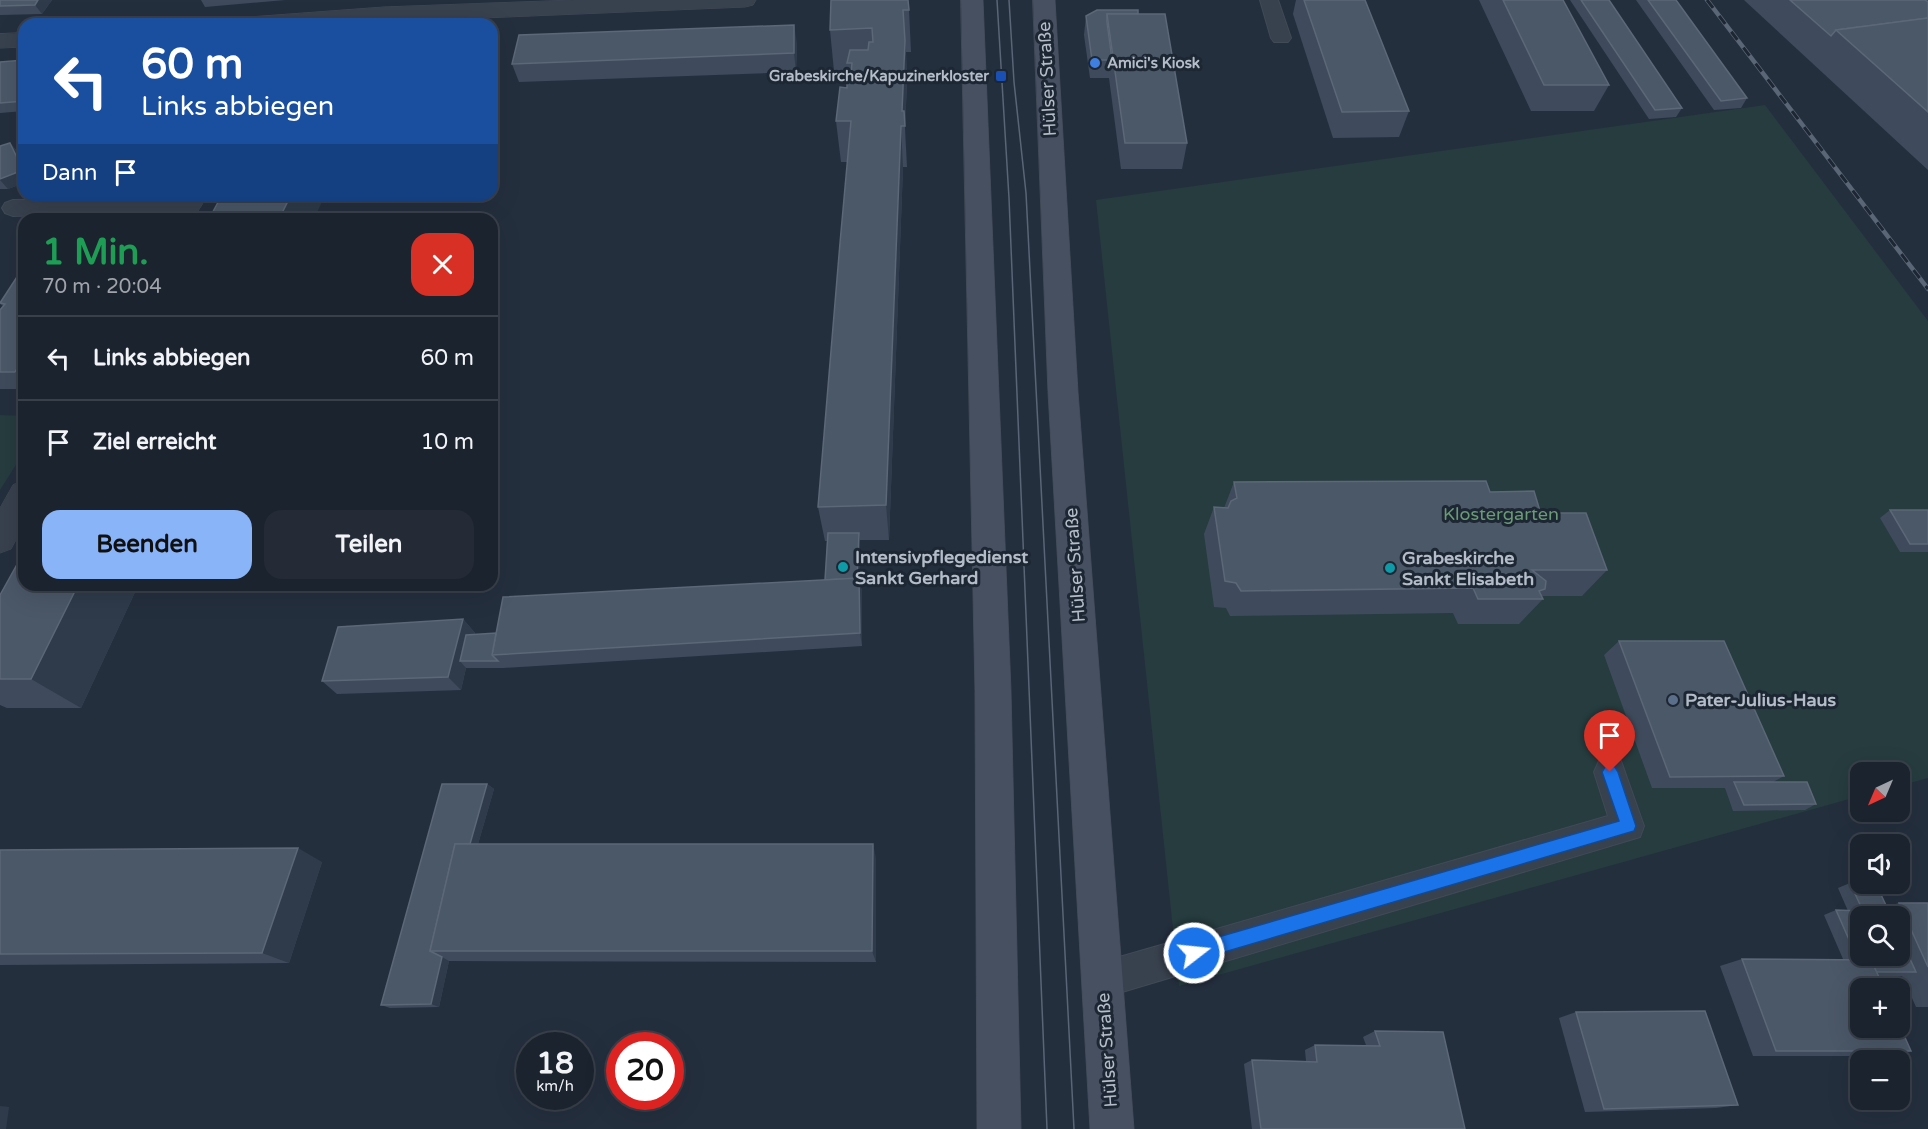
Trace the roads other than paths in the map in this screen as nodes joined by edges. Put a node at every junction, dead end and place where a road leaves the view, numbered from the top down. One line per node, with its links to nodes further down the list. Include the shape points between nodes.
1 (325, 0): 6 (street)
2 (745, 0): 7 (street)
3 (972, 0): 17 (street, via 993,691)
4 (1044, 0): 16 (street, Hülser Straße, via 1064,392)
5 (1269, 0): 8 (lane)
6 (303, 18)
7 (341, 18)
8 (1281, 38)
9 (18, 40): 10 (street)
10 (0, 41)
11 (13, 208): 12 (lane, via 145,204)
12 (187, 208)
13 (18, 506): 14 (street)
14 (0, 539)
15 (1610, 772): 16 (lane, via 1628,826)
16 (1102, 980): 18 (street, Hülser Straße)
17 (999, 1129)
18 (1112, 1129)

